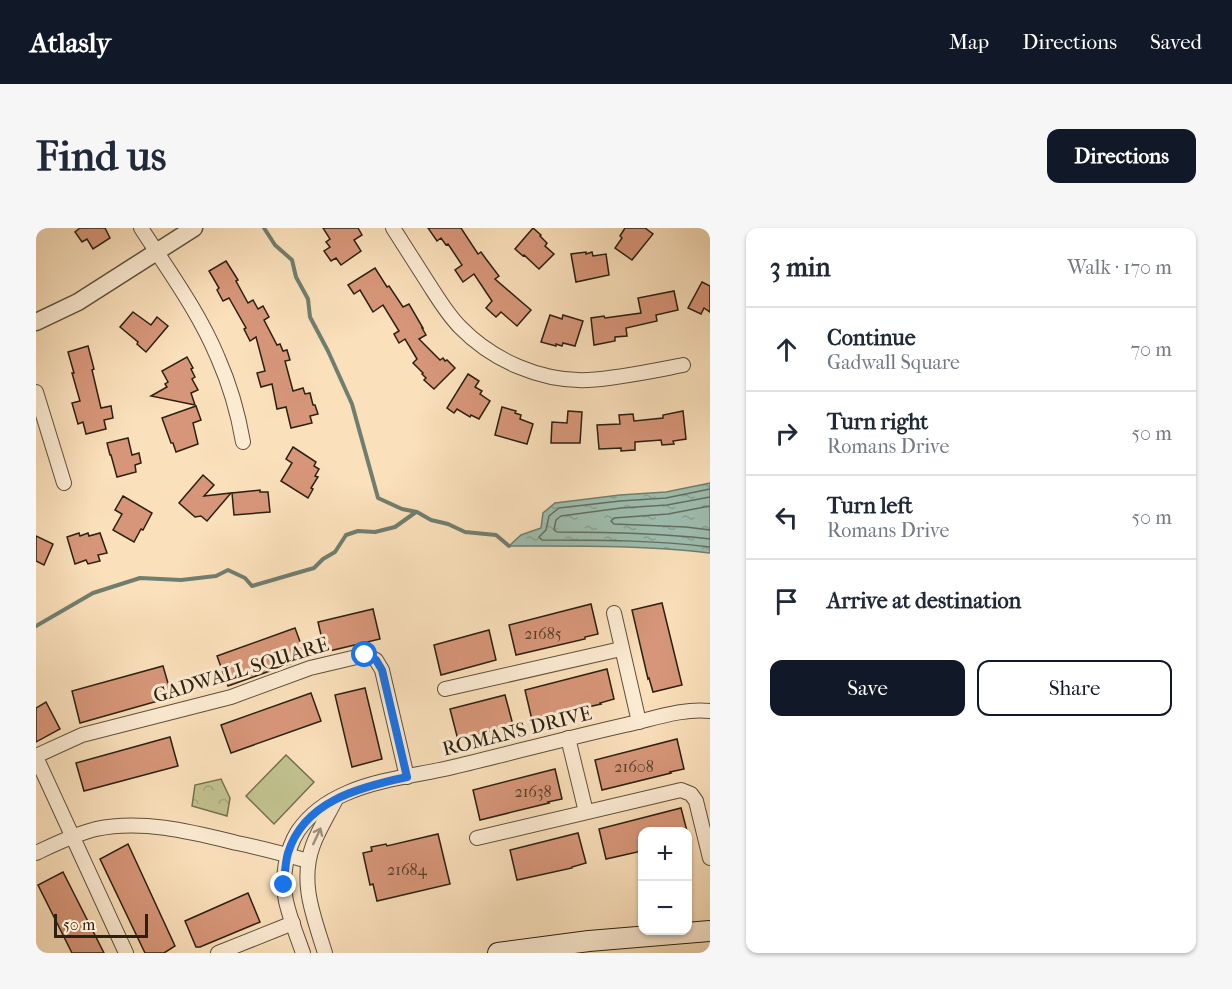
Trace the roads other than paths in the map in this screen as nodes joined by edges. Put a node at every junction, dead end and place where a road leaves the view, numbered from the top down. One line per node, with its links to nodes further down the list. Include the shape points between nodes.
1 (141, 228): 4 (street)
2 (194, 228): 4 (street)
3 (393, 228): 6 (street, via 459,326 496,355 518,366 539,374 585,380)
4 (157, 252): 5 (street, via 78,302); 8 (street, via 218,357)
5 (36, 322)
6 (683, 365)
7 (36, 392): 9 (street)
8 (243, 442)
9 (64, 483)
10 (614, 613): 11 (street)
11 (621, 649): 12 (street); 14 (street)
12 (445, 689)
13 (710, 711): 14 (street, ROMANS DRIVE, via 696,710)
14 (639, 722): 15 (street, ROMANS DRIVE)
15 (568, 738): 17 (street, ROMANS DRIVE); 19 (street)
16 (36, 757): 17 (street, GADWALL SQUARE, via 82,735 231,697 310,668 365,655 376,660 382,670); 20 (street)
17 (407, 777): 18 (street, ROMANS DRIVE)
18 (336, 799): 23 (street, ROMANS DRIVE, via 321,807 300,829); 25 (street, one-way to 18)
19 (586, 812): 21 (street); 24 (street, via 681,790 696,801)
20 (72, 836): 22 (street); 23 (street, via 120,825 144,826); 28 (street)
21 (477, 838)
22 (36, 853)
23 (288, 855): 25 (street); 26 (street, ROMANS DRIVE, via 284,885)
24 (710, 858)
25 (308, 861): 31 (street, via 307,892)
26 (293, 923): 29 (street); 30 (street, ROMANS DRIVE)
27 (710, 931): 32 (main road)
28 (126, 953)
29 (218, 953)
30 (303, 953)
31 (325, 953)
32 (498, 953)

